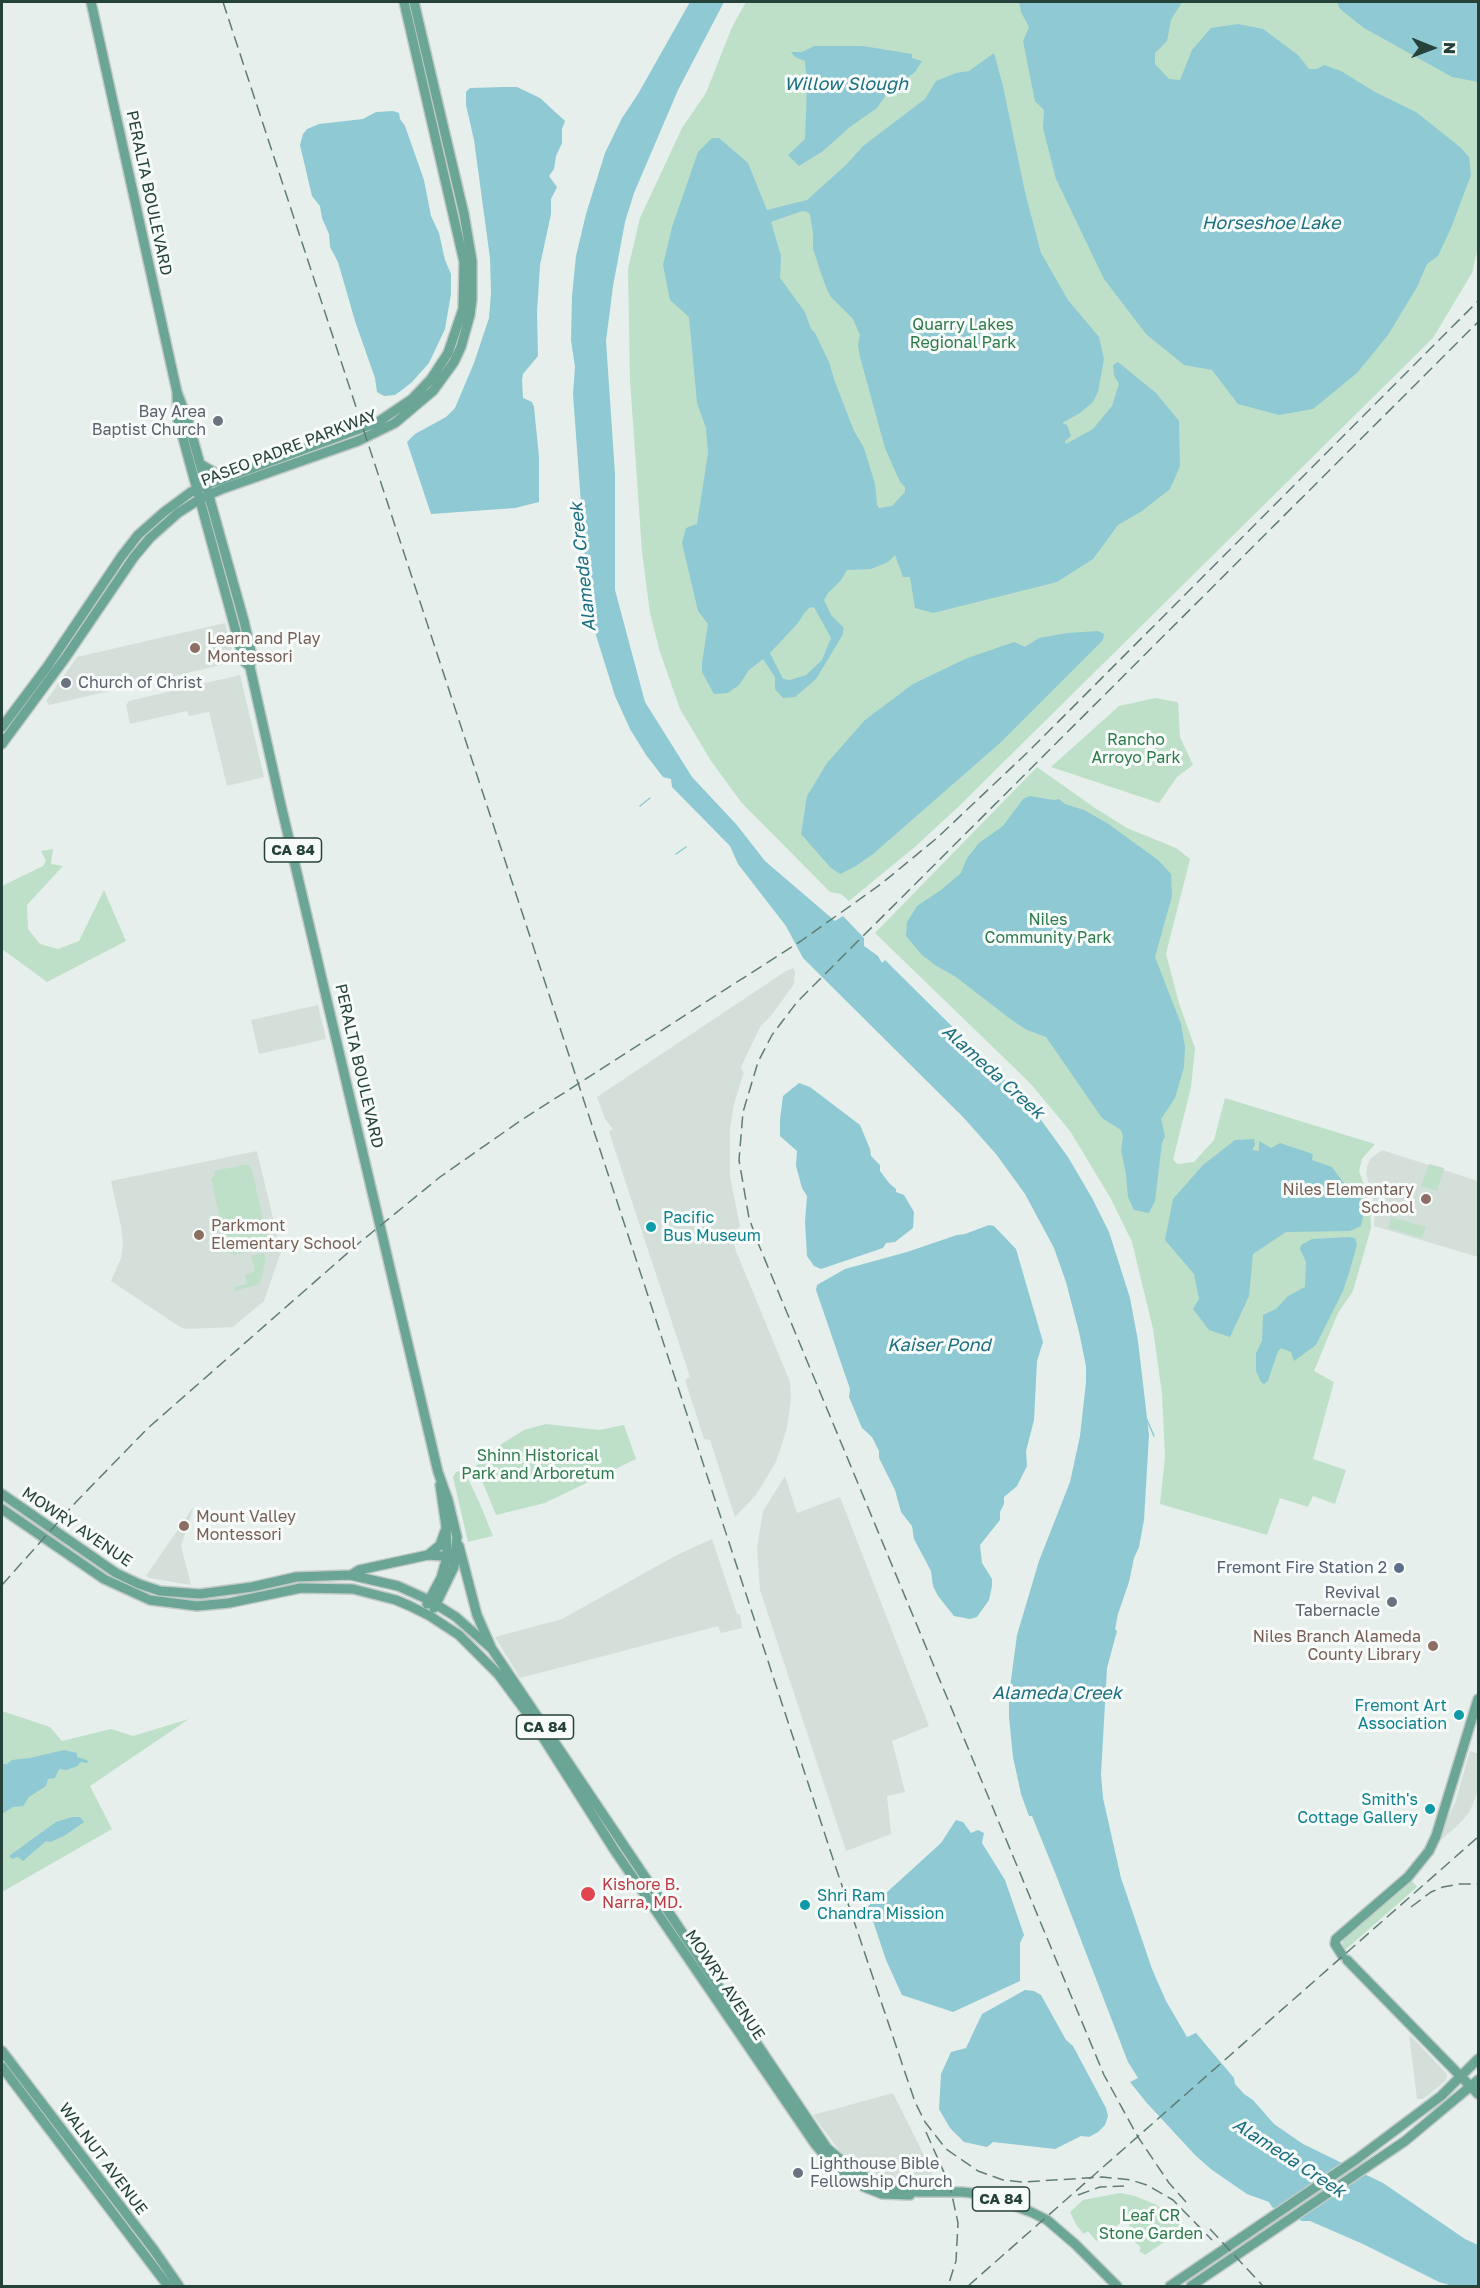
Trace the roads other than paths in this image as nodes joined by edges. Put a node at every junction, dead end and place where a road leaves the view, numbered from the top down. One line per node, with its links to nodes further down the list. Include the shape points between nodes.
1 (91, 2): 4 (main road, PERALTA BOULEVARD / CA 84)
2 (404, 2): 6 (main road, PASEO PADRE PARKWAY, via 464,262 463,309 455,337 431,379 394,413)
3 (414, 2): 7 (main road, PASEO PADRE PARKWAY, via 472,261 472,298 462,347 433,391 395,423 358,441)
4 (177, 392): 5 (main road, PERALTA BOULEVARD / CA 84); 8 (main road, PERALTA BOULEVARD / CA 84, via 178,420)
5 (200, 464): 6 (main road); 8 (main road, PERALTA BOULEVARD / CA 84)
6 (228, 477): 8 (main road, PASEO PADRE PARKWAY)
7 (222, 489): 8 (main road, PASEO PADRE PARKWAY); 9 (main road, via 217,507 225,532)
8 (203, 492): 9 (main road, PERALTA BOULEVARD / CA 84); 10 (main road, PERALTA BOULEVARD / CA 84, via 244,661); 11 (main road, PASEO PADRE PARKWAY, via 164,512 130,545); 12 (main road, PASEO PADRE PARKWAY, via 134,557)
9 (222, 540): 10 (main road, PERALTA BOULEVARD / CA 84, via 252,656)
10 (250, 667): 13 (main road, PERALTA BOULEVARD / CA 84)
11 (2, 727)
12 (2, 744)
13 (438, 1472): 16 (main road, PERALTA BOULEVARD / CA 84); 17 (main road, PERALTA BOULEVARD / CA 84)
14 (2, 1494): 21 (main road, MOWRY AVENUE, via 117,1573 160,1591 200,1594 296,1577)
15 (2, 1509): 23 (main road, MOWRY AVENUE, via 104,1579 150,1600 207,1605 296,1588 329,1587 369,1592)
16 (446, 1526): 18 (main road, via 440,1545); 19 (main road, PERALTA BOULEVARD / CA 84)
17 (457, 1538): 20 (main road, PERALTA BOULEVARD); 24 (main road, via 477,1615)
18 (428, 1555): 19 (main road, MOWRY AVENUE); 21 (main road, MOWRY AVENUE)
19 (447, 1557): 20 (main road); 22 (main road, PERALTA BOULEVARD / CA 84)
20 (454, 1567): 22 (main road, PERALTA BOULEVARD)
21 (350, 1575): 22 (main road, MOWRY AVENUE, via 399,1586)
22 (433, 1602): 23 (main road, PERALTA BOULEVARD / CA 84); 24 (main road, MOWRY AVENUE)
23 (427, 1614): 31 (main road, MOWRY AVENUE / CA 84, via 478,1652 512,1692 615,1851)
24 (492, 1649): 31 (main road, MOWRY AVENUE / CA 84)
25 (1479, 1699): 29 (main road, via 1429,1851 1414,1871 1335,1944)
26 (2, 2050): 37 (main road, WALNUT AVENUE)
27 (1479, 2059): 29 (main road)
28 (2, 2067): 36 (main road, WALNUT AVENUE)
29 (1462, 2078): 30 (main road); 39 (main road, via 1356,2159)
30 (1476, 2087): 40 (main road, via 1371,2165)
31 (810, 2129): 32 (main road, MOWRY AVENUE / CA 84); 33 (main road, MOWRY AVENUE / CA 84, via 832,2164)
32 (849, 2167): 33 (main road); 34 (main road, MOWRY AVENUE / CA 84, via 881,2185)
33 (864, 2187): 34 (main road, via 867,2184); 35 (main road, MOWRY AVENUE / CA 84, via 882,2194 964,2195 993,2200 1036,2218)
34 (909, 2191): 35 (main road, MOWRY AVENUE / CA 84, via 993,2197 1047,2220)
35 (1072, 2242): 38 (main road, MOWRY AVENUE / CA 84)
36 (168, 2286)
37 (179, 2286)
38 (1117, 2286)
39 (1170, 2286)
40 (1191, 2286)

